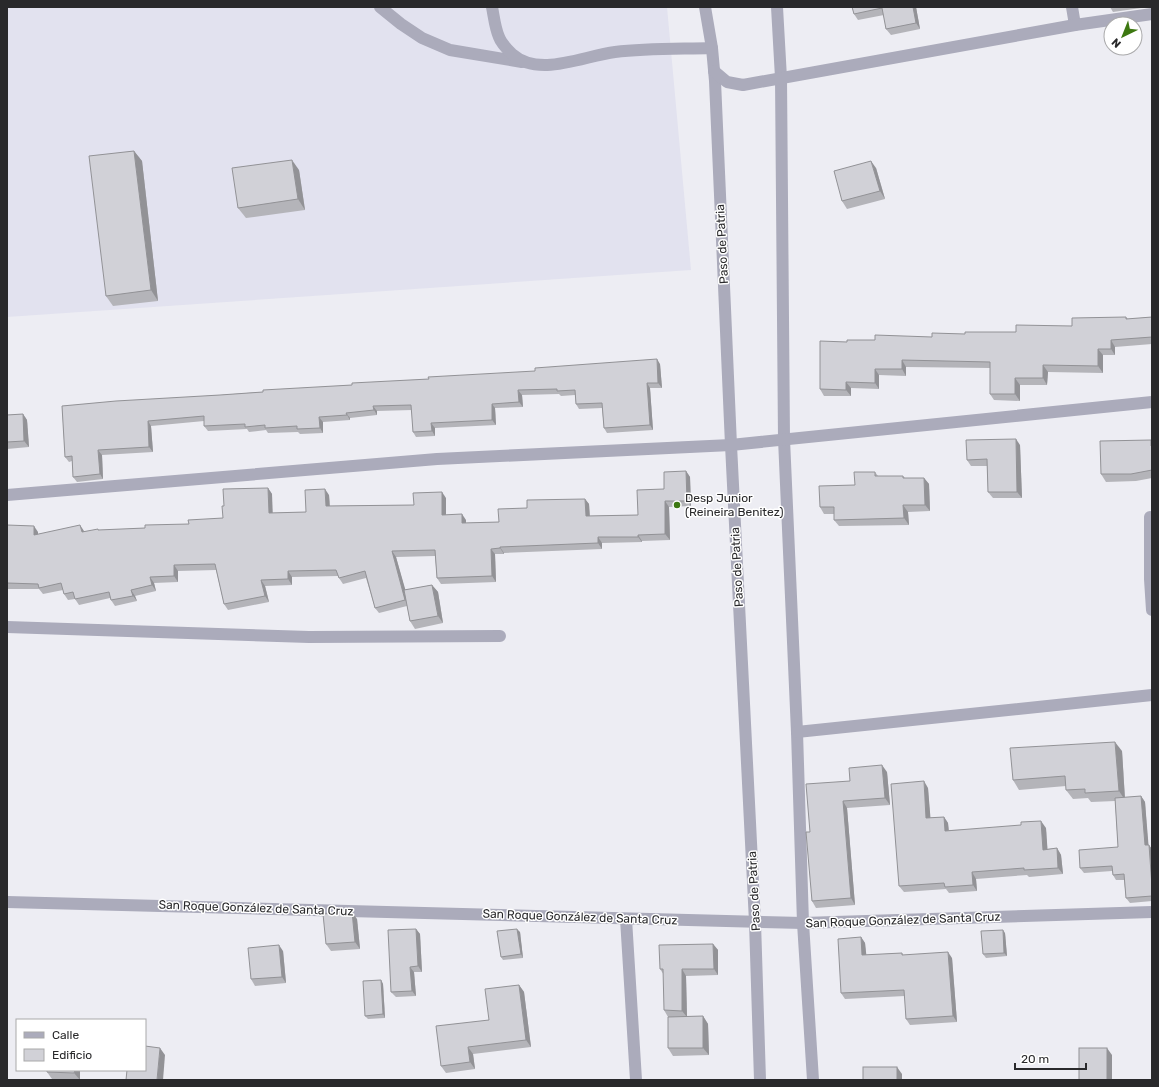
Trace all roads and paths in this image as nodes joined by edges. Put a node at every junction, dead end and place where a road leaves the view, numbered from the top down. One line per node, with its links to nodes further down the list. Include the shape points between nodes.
1 (380, 7): 9 (street, via 422,38 450,50)
2 (492, 7): 9 (street, via 499,38 506,49)
3 (705, 7): 8 (street, Paso de Patria)
4 (777, 7): 11 (street)
5 (1072, 7): 7 (street)
6 (1152, 14): 7 (street)
7 (1075, 25): 11 (street)
8 (712, 48): 9 (street, via 643,49 538,66); 10 (street, Paso de Patria)
9 (529, 64)
10 (714, 71): 11 (street, via 727,82 743,86); 14 (street, Paso de Patria)
11 (781, 78): 13 (street)
12 (1152, 402): 13 (street)
13 (784, 439): 14 (street); 21 (street)
14 (731, 445): 15 (street, via 437,459); 25 (street, Paso de Patria)
15 (7, 495)
16 (1150, 517): 17 (street)
17 (1152, 610)
18 (7, 627): 19 (street, via 309,637)
19 (500, 636)
20 (1152, 695): 21 (street)
21 (797, 732): 26 (street)
22 (7, 902): 24 (street, San Roque González de Santa Cruz)
23 (1152, 912): 26 (street, San Roque González de Santa Cruz)
24 (626, 918): 25 (street, San Roque González de Santa Cruz); 27 (street)
25 (755, 922): 26 (street, San Roque González de Santa Cruz); 28 (street, Paso de Patria)
26 (803, 923): 29 (street)
27 (636, 1080)
28 (760, 1080)
29 (813, 1080)

